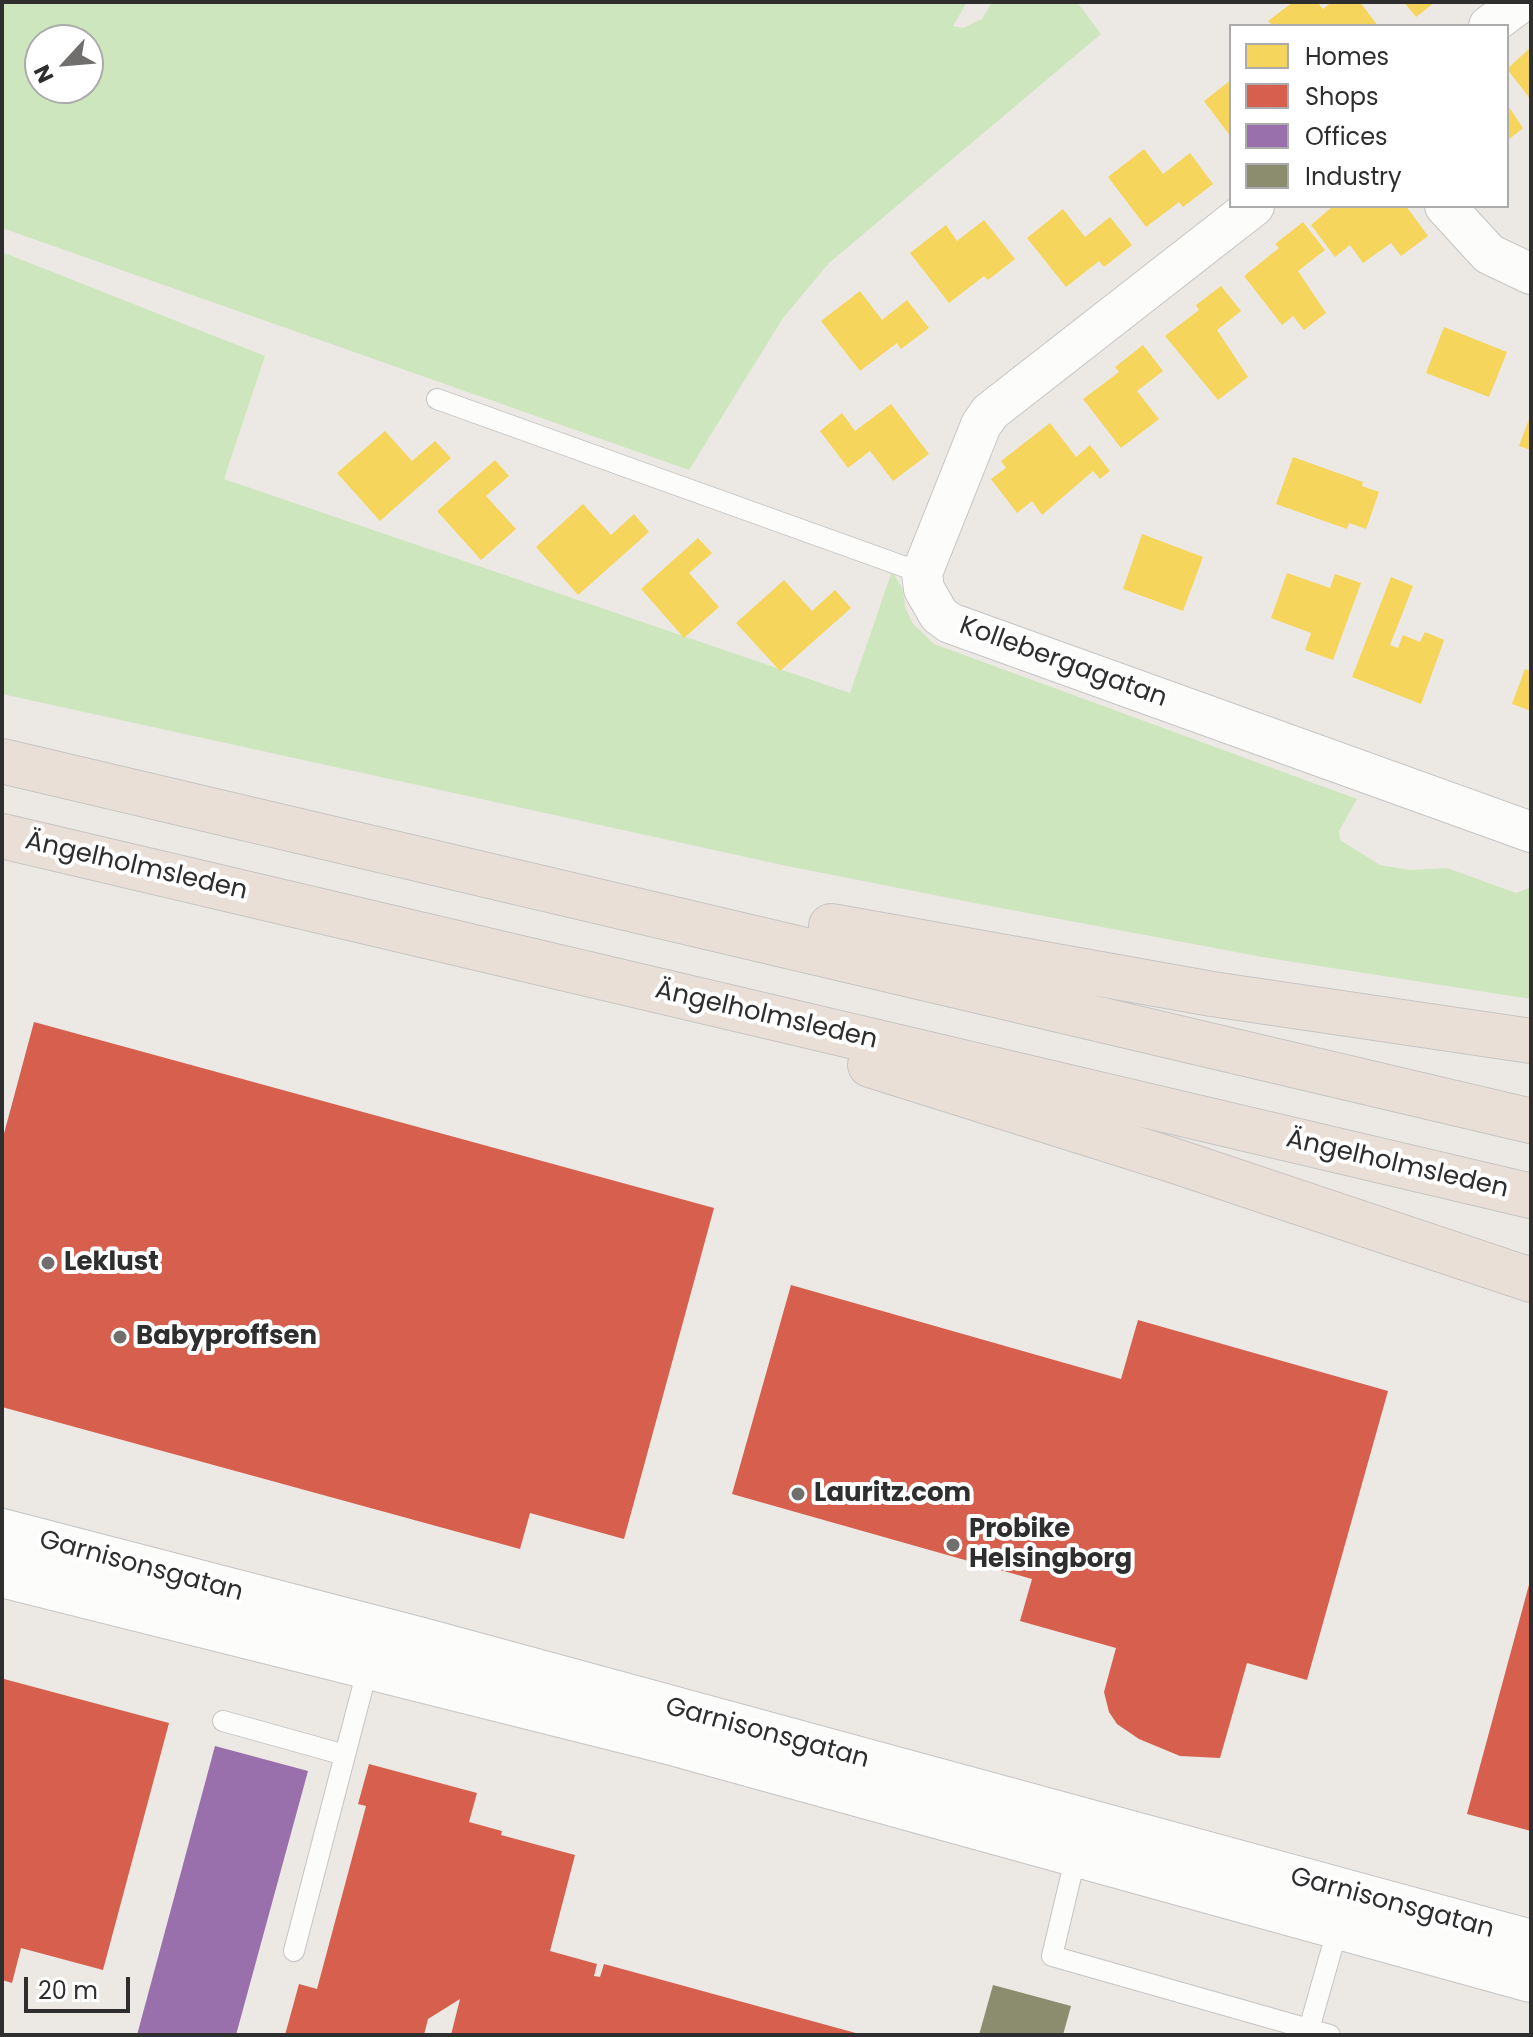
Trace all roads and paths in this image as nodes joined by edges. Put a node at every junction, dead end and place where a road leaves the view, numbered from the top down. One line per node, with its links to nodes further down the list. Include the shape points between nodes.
1 (1521, 2): 2 (street)
2 (1492, 24)
3 (1251, 208): 7 (street, via 990,412)
4 (1447, 208): 5 (street, via 1489,254)
5 (1531, 274)
6 (437, 399): 7 (lane)
7 (922, 573): 9 (street, Kollebergagatan, via 930,601 950,623)
8 (2, 761): 11 (highway)
9 (1531, 832)
10 (2, 836): 12 (highway, Ängelholmsleden)
11 (507, 880): 13 (highway, via 644,881 869,935 1212,994); 14 (highway)
12 (715, 1004): 15 (highway, Ängelholmsleden); 16 (highway, via 900,1077 1169,1159)
13 (1531, 1041)
14 (1531, 1121)
15 (1531, 1196)
16 (1531, 1280)
17 (2, 1531): 24 (street, Garnisonsgatan)
18 (2, 1575): 19 (street, Garnisonsgatan)
19 (368, 1667): 21 (lane); 22 (street, Garnisonsgatan, via 676,1744)
20 (223, 1721): 21 (lane)
21 (345, 1755): 25 (lane)
22 (1076, 1855): 23 (street, Garnisonsgatan); 27 (lane, via 1052,1956)
23 (1338, 1927): 26 (street, Garnisonsgatan); 27 (lane)
24 (1531, 1942)
25 (294, 1951)
26 (1531, 1980)
27 (1309, 2029): 28 (lane)
28 (1330, 2035)

